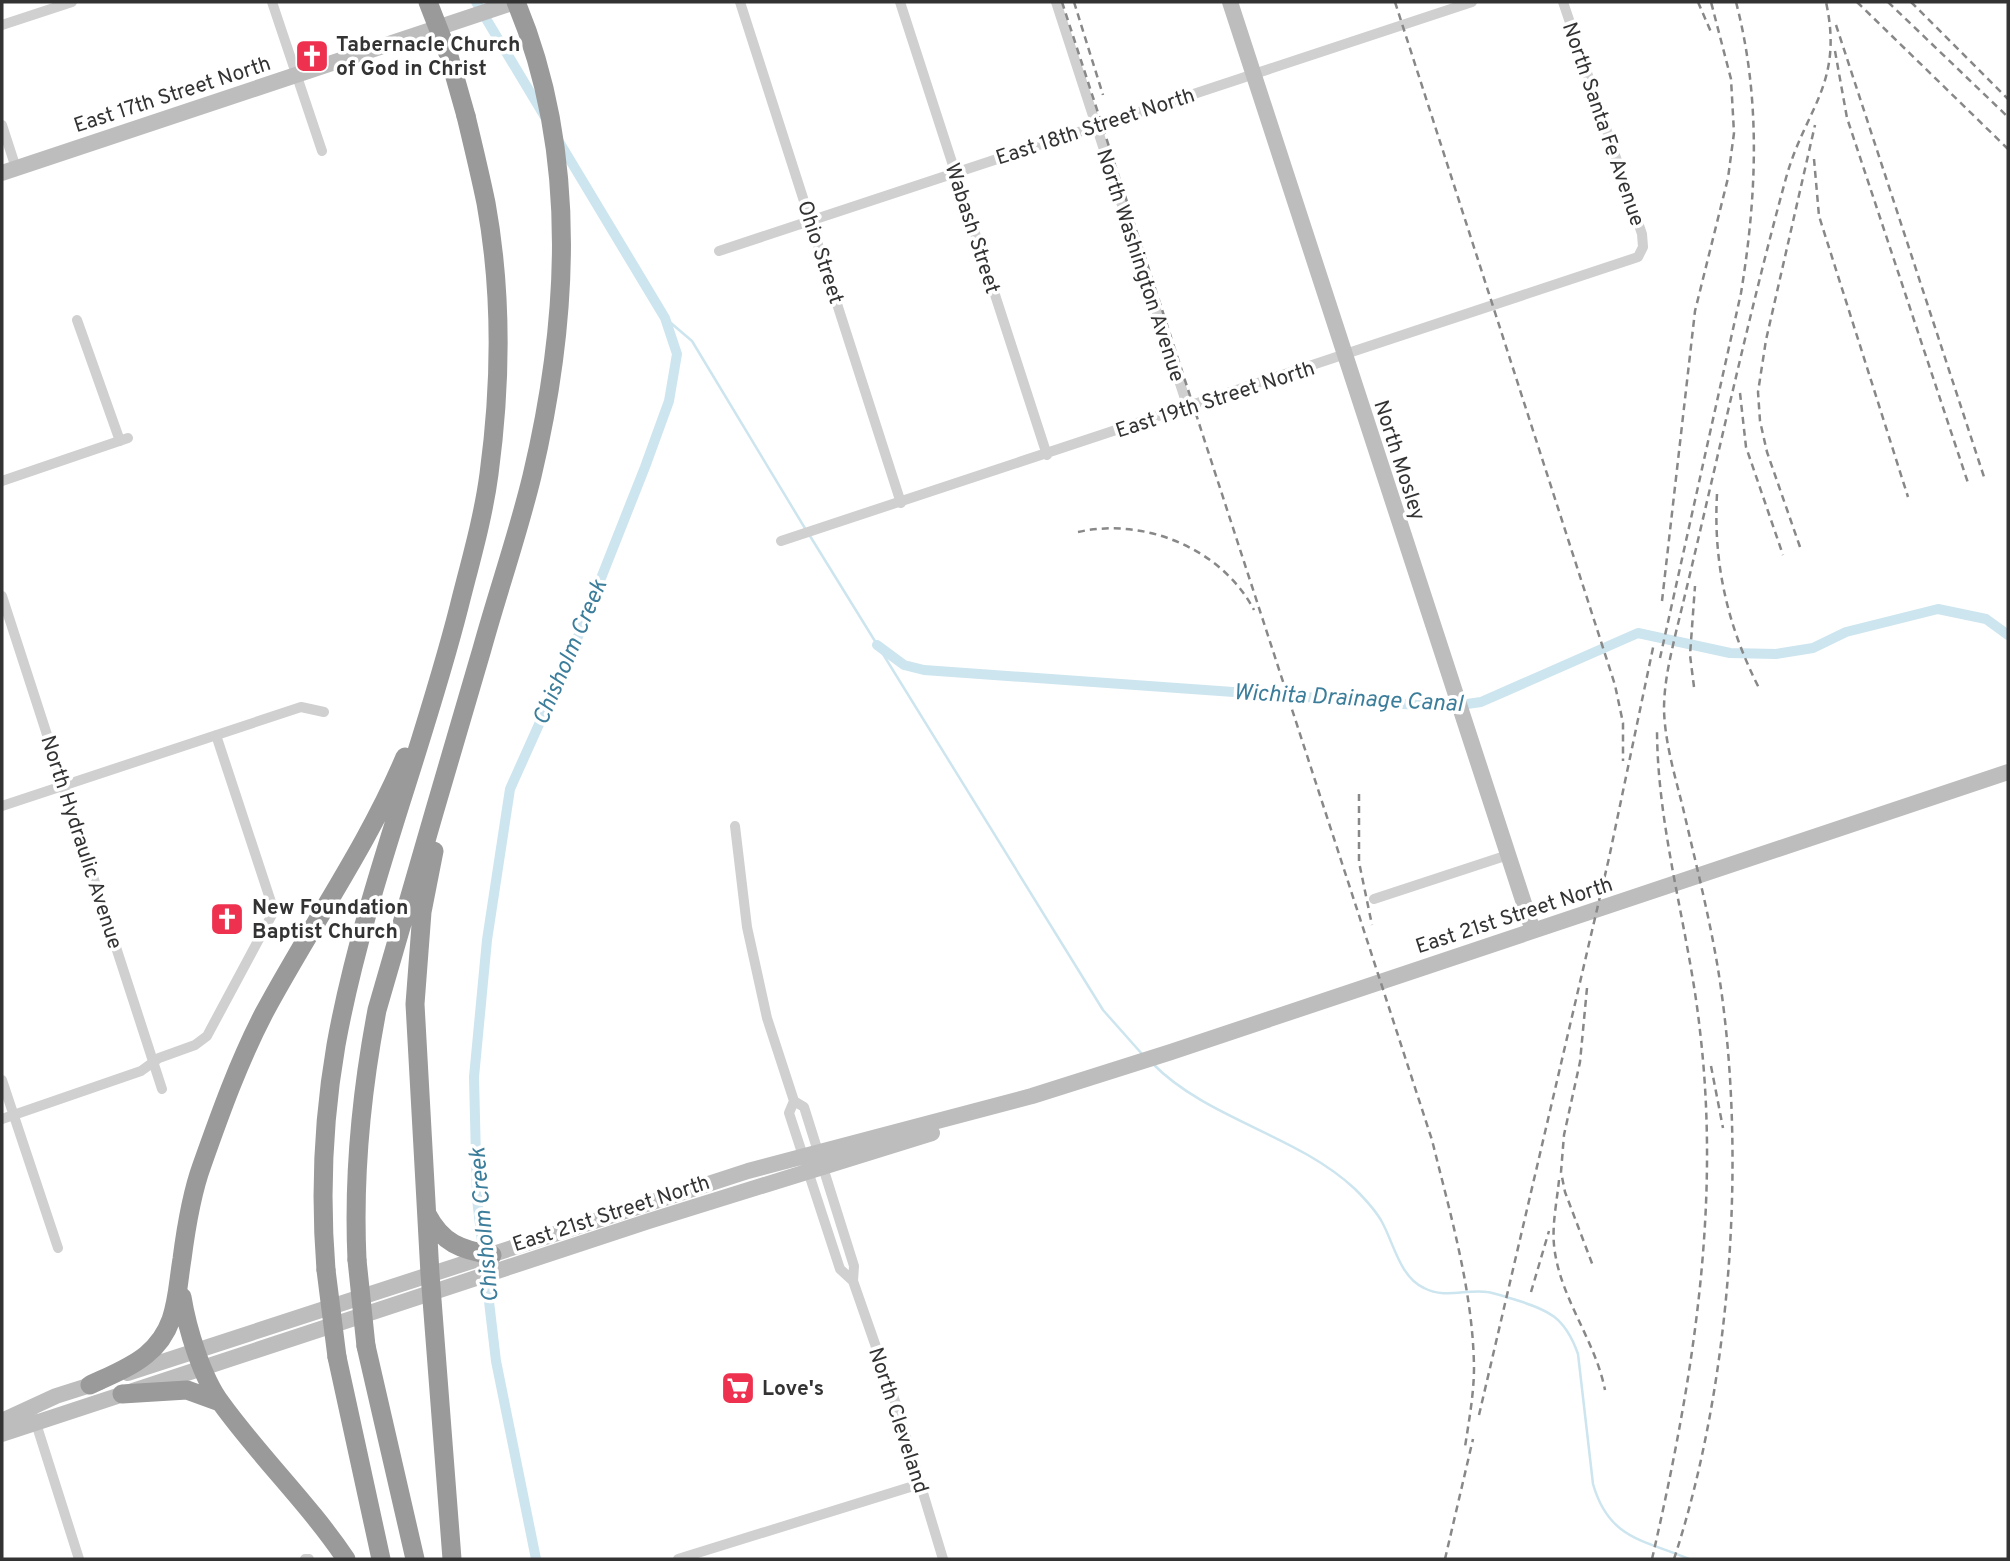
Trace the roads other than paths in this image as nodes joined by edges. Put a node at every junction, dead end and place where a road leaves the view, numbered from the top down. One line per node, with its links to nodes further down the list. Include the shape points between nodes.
1 (72, 2): 11 (street)
2 (272, 2): 13 (street)
3 (428, 2): 30 (highway, bridge, via 466,116 492,244 496,390 489,476)
4 (515, 2): 13 (main road, East 17th Street North); 32 (highway, via 537,65 555,145 562,218 560,275 553,368 531,479)
5 (740, 2): 19 (street, Ohio Street)
6 (900, 2): 18 (street, Wabash Street)
7 (1056, 2): 15 (street, North Washington Avenue)
8 (1230, 2): 12 (main road, North Mosley)
9 (1472, 2): 12 (street, East 18th Street North)
10 (1563, 2): 20 (street, North Santa Fe Avenue)
11 (2, 25)
12 (1254, 74): 15 (street, East 18th Street North); 23 (main road, North Mosley)
13 (296, 75): 16 (street); 17 (main road, East 17th Street North)
14 (2, 125): 17 (street)
15 (1095, 126): 18 (street, East 18th Street North); 24 (street, North Washington Avenue)
16 (321, 151)
17 (9, 171)
18 (955, 172): 19 (street, East 18th Street North); 25 (street, Wabash Street)
19 (811, 218): 21 (street, East 18th Street North); 27 (street, Ohio Street)
20 (1643, 247): 23 (street, East 19th Street North, via 1638,257 1622,264)
21 (719, 251)
22 (77, 320): 26 (street, via 124,439)
23 (1345, 356): 24 (street, East 19th Street North); 38 (main road, North Mosley)
24 (1188, 408): 25 (street, East 19th Street North)
25 (1047, 455): 27 (street, East 19th Street North)
26 (2, 481)
27 (901, 503): 28 (street, East 19th Street North)
28 (781, 541)
29 (2, 596): 35 (street, North Hydraulic Avenue)
30 (445, 659): 52 (highway, via 392,788 264,1014 231,1087 200,1169); 63 (highway, bridge, via 370,910 336,1045 324,1145 322,1217 337,1357)
31 (324, 712): 33 (street, via 301,707)
32 (463, 713): 47 (highway, via 422,912 415,1004); 64 (highway, bridge, via 376,1010 356,1157 357,1259 366,1346)
33 (216, 734): 35 (street); 41 (street, via 274,911 207,1035)
34 (2008, 772): 40 (main road, East 21st Street North)
35 (63, 785): 36 (street); 41 (street, North Hydraulic Avenue)
36 (2, 806)
37 (735, 826): 44 (street, North Cleveland, via 747,927 767,1018)
38 (1508, 855): 39 (street); 40 (main road, North Mosley)
39 (1374, 899)
40 (1533, 931): 46 (main road, East 21st Street North, via 1171,1052)
41 (152, 1063): 43 (street, North Hydraulic Avenue); 45 (street, via 141,1071)
42 (2, 1080): 45 (street)
43 (162, 1089)
44 (794, 1101): 46 (street, North Cleveland, via 804,1107); 46 (street, North Cleveland, via 789,1113)
45 (7, 1117): 48 (street)
46 (813, 1161): 49 (main road, East 21st Street North, via 748,1171); 51 (main road, East 21st Street North, via 511,1267 461,1283); 60 (street, North Cleveland, via 840,1269 853,1281)
47 (426, 1213): 50 (highway); 51 (highway)
48 (58, 1248)
49 (500, 1252): 50 (highway)
50 (458, 1256): 51 (main road, East 21st Street North)
51 (431, 1284): 53 (main road, East 21st Street North); 65 (highway)
52 (180, 1285): 53 (highway); 54 (highway, via 174,1317 149,1353)
53 (200, 1359): 54 (main road, East 21st Street North); 55 (main road, East 21st Street North); 56 (highway)
54 (90, 1385): 57 (main road, East 21st Street North)
55 (122, 1394): 56 (highway, via 187,1390); 57 (main road, East 21st Street North)
56 (220, 1402): 62 (highway)
57 (33, 1415): 58 (main road, East 21st Street North); 59 (main road, East 21st Street North); 61 (street)
58 (2, 1421)
59 (2, 1434)
60 (920, 1484): 66 (street); 67 (street, North Cleveland)
61 (79, 1559)
62 (346, 1559)
63 (381, 1559)
64 (415, 1559)
65 (452, 1559)
66 (678, 1559)
67 (943, 1559)

